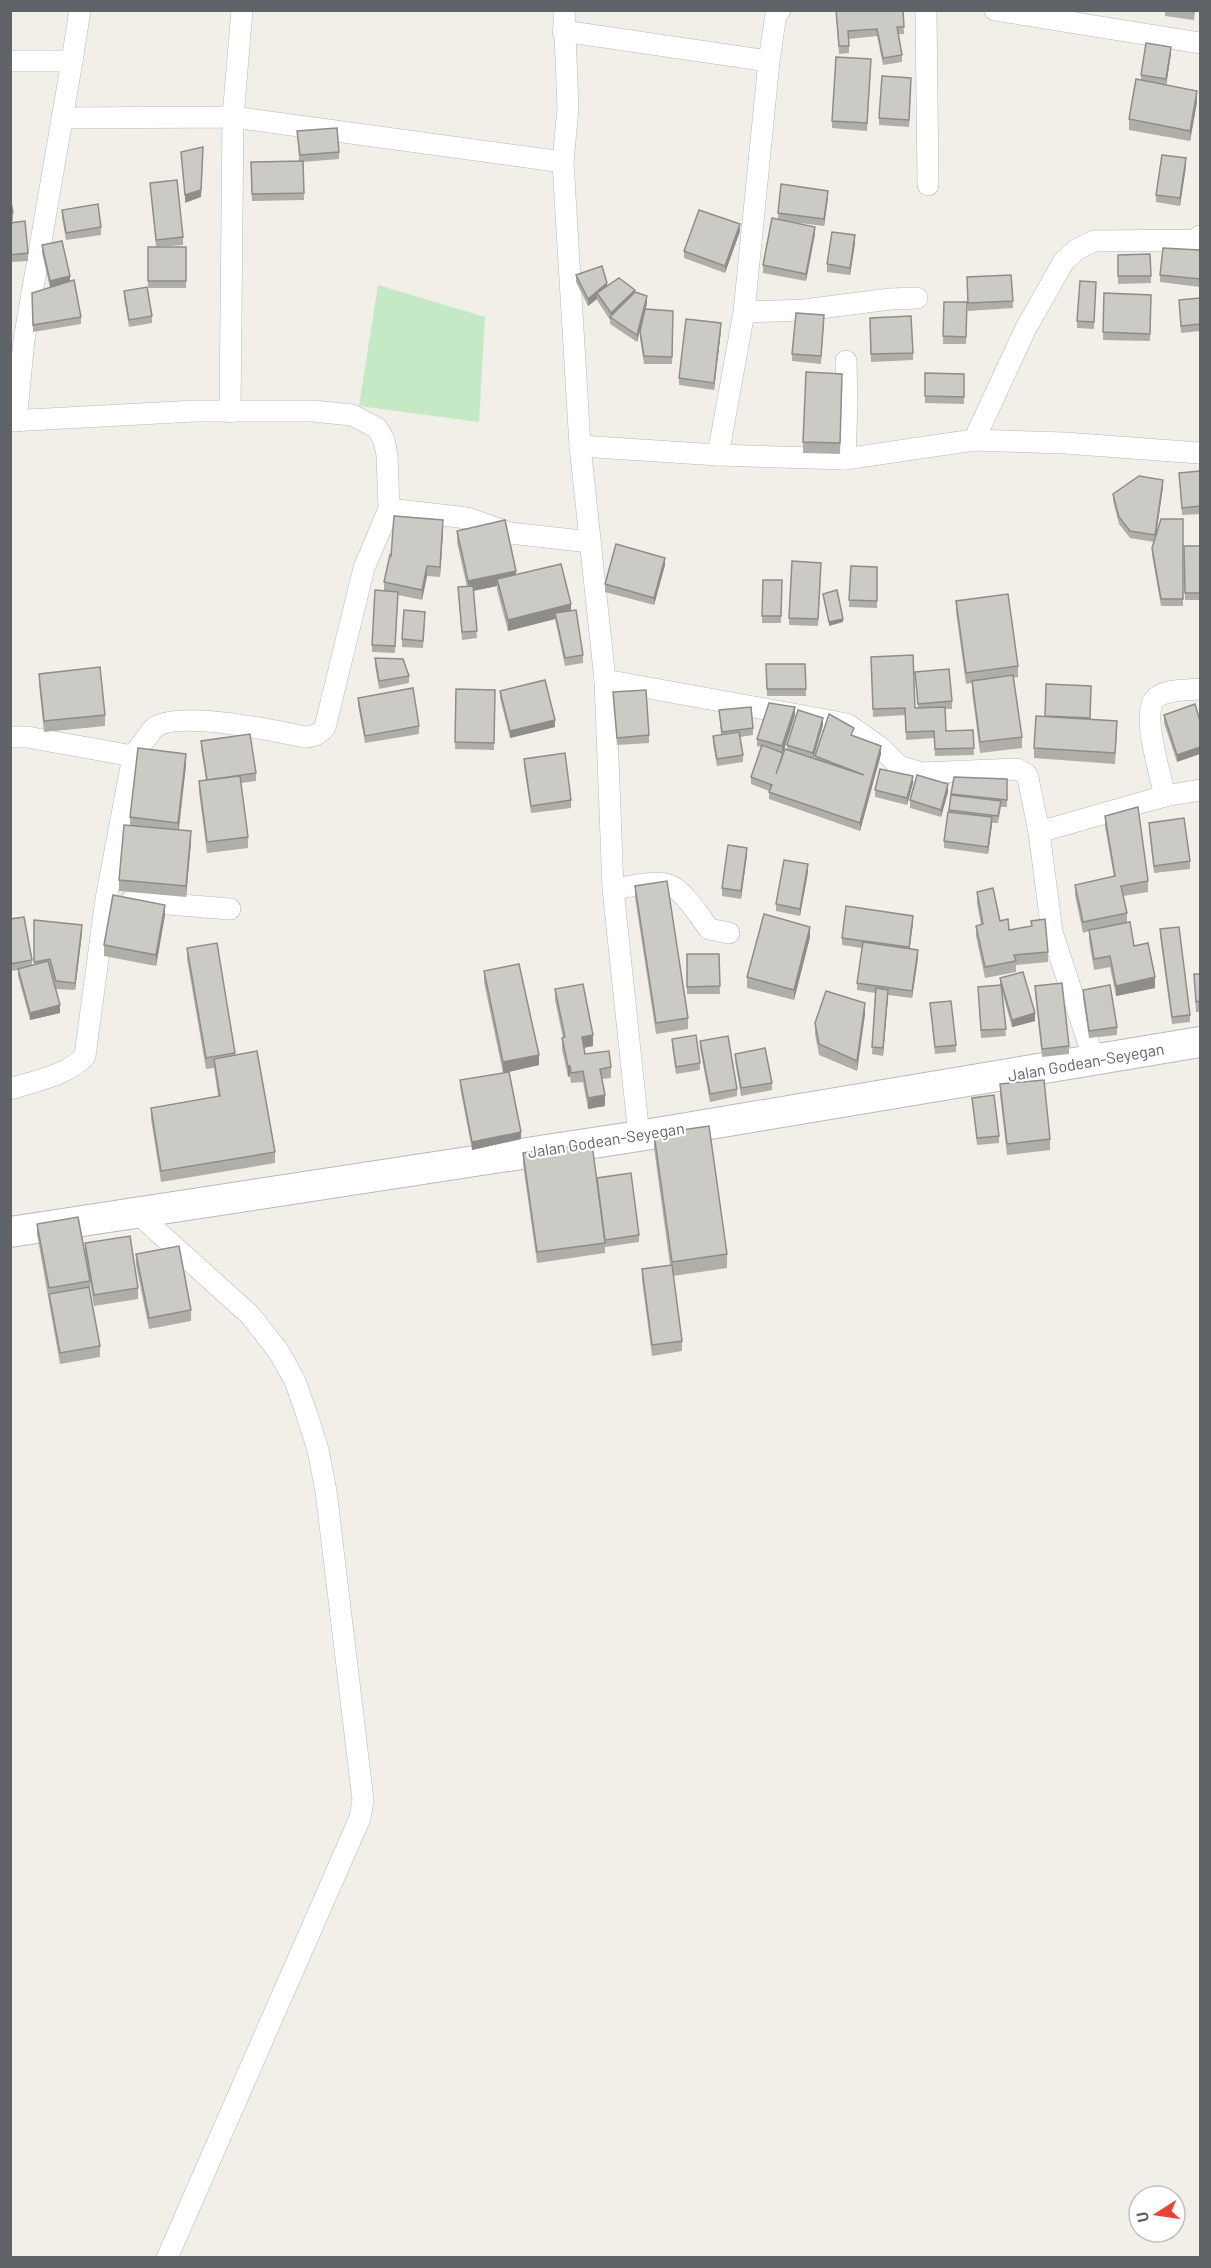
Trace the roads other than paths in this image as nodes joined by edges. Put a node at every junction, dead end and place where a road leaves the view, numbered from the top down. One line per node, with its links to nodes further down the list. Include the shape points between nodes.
1 (80, 10): 10 (street)
2 (242, 10): 12 (street)
3 (780, 10): 11 (street)
4 (926, 10): 15 (street)
5 (994, 10): 6 (street)
6 (1041, 14): 8 (street)
7 (564, 21): 11 (street); 14 (street, via 568,108)
8 (1200, 43)
9 (10, 61): 10 (street)
10 (72, 61): 13 (street)
11 (769, 61): 18 (street)
12 (233, 117): 13 (street); 14 (street); 20 (street)
13 (62, 118): 21 (street)
14 (562, 162): 23 (street)
15 (928, 185)
16 (1200, 239): 22 (street, via 1094,241 1076,250 1064,261 1026,328)
17 (917, 298): 18 (street)
18 (744, 312): 25 (street)
19 (846, 361): 26 (street)
20 (230, 412): 21 (street); 27 (street, via 337,413 366,421 377,428 384,440)
21 (13, 421)
22 (974, 440): 24 (street); 26 (street)
23 (580, 446): 25 (street); 28 (street)
24 (1200, 453)
25 (718, 455): 26 (street)
26 (845, 459)
27 (389, 509): 28 (street, via 467,518 510,532); 32 (street, via 364,568 322,731 305,737 242,724 170,722 157,725)
28 (590, 542): 29 (street)
29 (604, 680): 35 (street, via 847,724 899,766 922,773 1017,769 1028,778); 36 (street)
30 (1200, 689): 34 (street, via 1165,694 1155,698 1151,706 1150,728)
31 (10, 737): 32 (street, via 27,736)
32 (133, 756): 37 (street)
33 (1200, 790): 34 (street)
34 (1165, 796): 35 (street)
35 (1039, 832): 41 (street, via 1052,932)
36 (613, 889): 39 (street, via 669,885 710,929); 43 (street)
37 (106, 899): 38 (street); 42 (street, via 85,1056 67,1069)
38 (230, 909)
39 (729, 933)
40 (1200, 1042): 41 (main road, Jalan Godean-Seyegan)
41 (1094, 1060): 43 (main road, Jalan Godean-Seyegan)
42 (10, 1089)
43 (639, 1136): 44 (main road, Jalan Godean-Seyegan)
44 (136, 1212): 45 (main road, Jalan Godean-Seyegan); 46 (street, via 250,1316 279,1352 295,1381 318,1450 326,1491 363,1800 360,1818)
45 (10, 1232)
46 (166, 2258)

